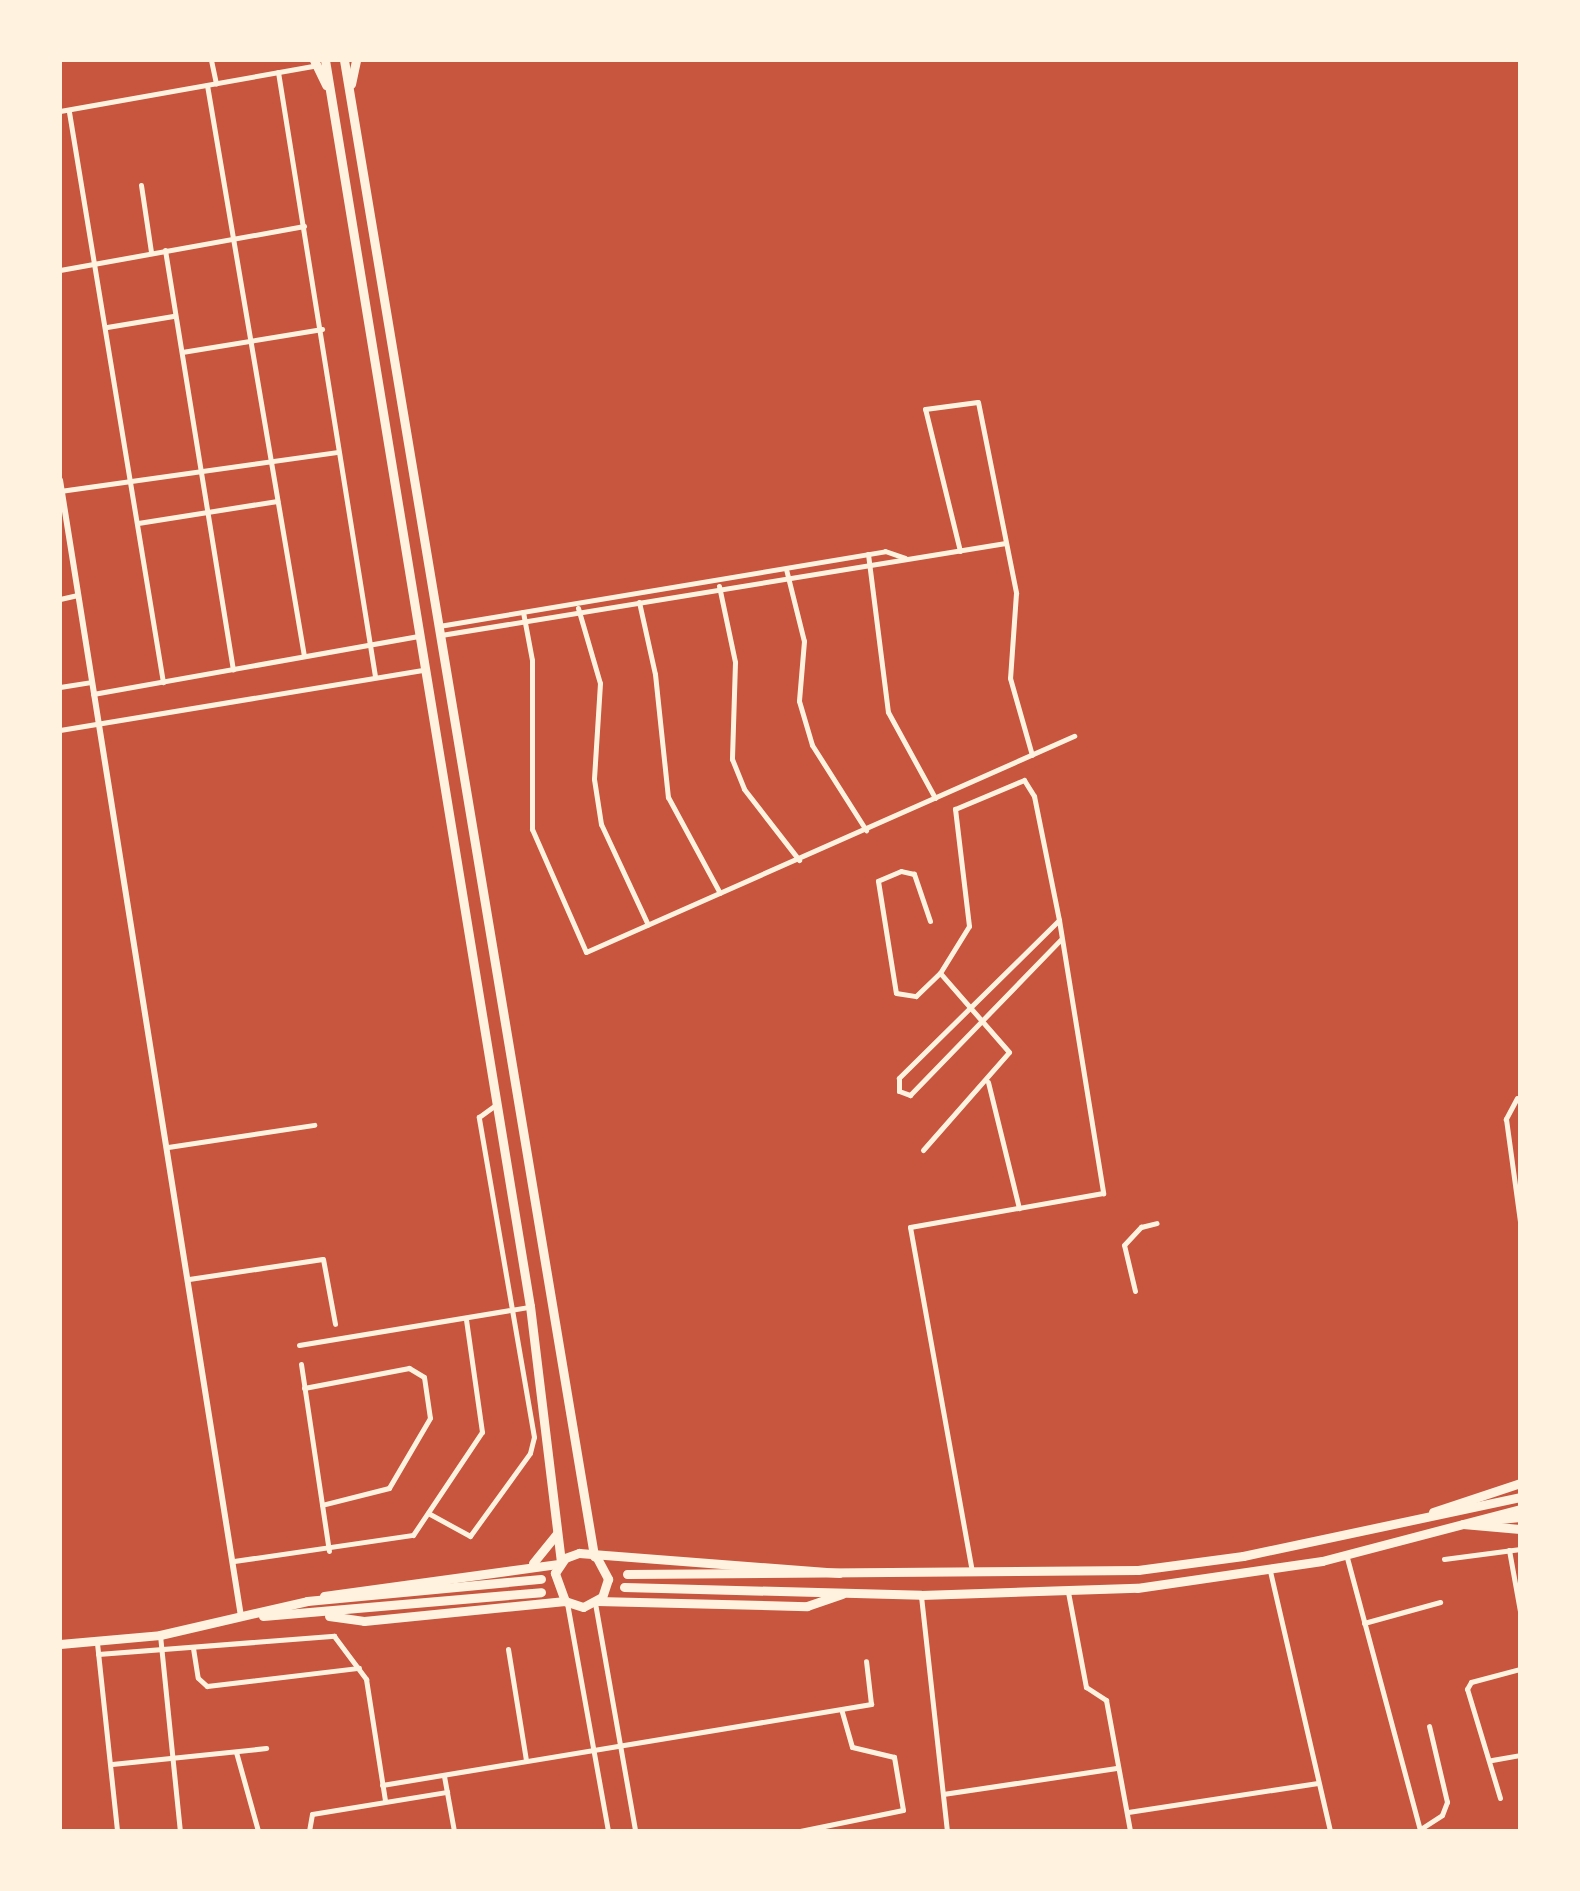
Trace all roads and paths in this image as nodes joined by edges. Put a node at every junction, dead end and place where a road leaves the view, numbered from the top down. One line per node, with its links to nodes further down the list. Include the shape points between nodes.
1 (212, 60): 6 (street)
2 (344, 60): 8 (highway)
3 (356, 60): 8 (highway)
4 (319, 62): 5 (street); 34 (highway, via 330,93)
5 (278, 72): 6 (street); 12 (street)
6 (216, 83): 7 (street)
7 (207, 85): 10 (street); 13 (street)
8 (349, 92): 33 (highway)
9 (60, 111): 10 (street)
10 (69, 112): 16 (street)
11 (140, 186): 15 (street)
12 (304, 226): 13 (street); 20 (street)
13 (235, 238): 14 (street); 21 (street)
14 (164, 250): 15 (street); 18 (street)
15 (151, 252): 16 (street)
16 (95, 261): 17 (street); 19 (street)
17 (60, 270)
18 (174, 316): 19 (street); 22 (street)
19 (106, 327): 27 (street)
20 (322, 329): 21 (street); 23 (street)
21 (250, 340): 22 (street); 24 (street)
22 (182, 352): 25 (street)
23 (338, 452): 24 (street); 49 (street)
24 (270, 461): 25 (street); 29 (street)
25 (201, 472): 27 (street); 30 (street)
26 (60, 480): 28 (street)
27 (131, 482): 28 (street); 31 (street)
28 (61, 491): 42 (street)
29 (277, 501): 30 (street); 50 (street)
30 (207, 511): 31 (street); 53 (street)
31 (138, 523): 56 (street)
32 (1006, 543): 35 (street); 35 (street, via 978,402 925,409); 62 (street, via 1016,593 1010,678)
33 (424, 544): 34 (highway); 47 (highway)
34 (407, 547): 48 (highway)
35 (960, 552): 37 (street)
36 (868, 554): 37 (street, via 885,551); 38 (street); 39 (street)
37 (908, 559): 38 (street)
38 (870, 566): 40 (street); 63 (street, via 888,712)
39 (786, 569): 40 (street); 41 (street)
40 (789, 579): 41 (street); 64 (street, via 804,641 799,702 812,745)
41 (719, 585): 43 (street); 65 (street, via 735,662 732,759 744,789)
42 (78, 595): 44 (street); 55 (street)
43 (638, 597): 45 (street); 66 (street, via 655,674 668,797)
44 (60, 600)
45 (578, 607): 46 (street); 69 (street, via 600,683 594,779 602,824)
46 (524, 615): 47 (street); 69 (street, via 533,692 529,806 540,854 586,952)
47 (439, 631): 48 (highway); 51 (highway)
48 (422, 636): 49 (street); 52 (highway)
49 (370, 644): 50 (street); 54 (street)
50 (304, 656): 53 (street)
51 (445, 666): 52 (highway); 104 (highway)
52 (428, 669): 54 (street); 76 (highway)
53 (233, 670): 56 (street)
54 (375, 676): 59 (street)
55 (91, 682): 57 (street); 58 (street)
56 (163, 682): 58 (street)
57 (60, 687)
58 (94, 694): 59 (street)
59 (97, 722): 60 (street); 78 (street)
60 (60, 730)
61 (1074, 736): 62 (street)
62 (1032, 755): 63 (street)
63 (935, 798): 64 (street)
64 (866, 830): 65 (street)
65 (799, 860): 66 (street)
66 (720, 893): 69 (street)
67 (930, 920): 71 (street, via 914,874 901,871 878,882 896,993 916,996)
68 (1058, 920): 70 (street); 71 (street, via 1034,796 1018,779 954,809 968,926); 72 (street)
69 (648, 925)
70 (1062, 938): 73 (street); 81 (street, via 1104,1194)
71 (940, 974): 72 (street)
72 (970, 1008): 73 (street); 73 (street, via 899,1078 899,1092 910,1095)
73 (983, 1019): 74 (street, via 1009,1052)
74 (988, 1082): 79 (street); 81 (street)
75 (1517, 1098): 80 (street, via 1506,1113)
76 (498, 1104): 86 (highway); 87 (street, via 479,1117)
77 (314, 1125): 78 (street)
78 (168, 1148): 84 (street)
79 (923, 1150)
80 (1518, 1186): 82 (street)
81 (1019, 1208): 117 (street, via 910,1228)
82 (1520, 1222)
83 (1157, 1223): 85 (street, via 1142,1226 1124,1245)
84 (189, 1279): 89 (street, via 323,1260); 110 (street)
85 (1136, 1291)
86 (530, 1306): 87 (street); 103 (highway)
87 (512, 1310): 88 (street); 97 (street, via 534,1437 530,1453 470,1536)
88 (466, 1319): 90 (street); 97 (street, via 482,1432)
89 (335, 1324)
90 (299, 1344)
91 (301, 1364): 92 (street)
92 (304, 1388): 95 (street); 95 (street, via 410,1368 424,1377 430,1418 389,1488)
93 (1520, 1483): 99 (highway)
94 (1520, 1497): 99 (highway)
95 (322, 1504): 107 (street)
96 (1520, 1509): 100 (highway)
97 (428, 1513): 107 (street, via 412,1534)
98 (1520, 1518): 100 (highway)
99 (1420, 1519): 117 (highway, via 1138,1570)
100 (1472, 1520): 101 (highway)
101 (1460, 1524): 102 (highway); 108 (highway)
102 (1520, 1529)
103 (558, 1530): 113 (highway); 114 (highway, via 548,1551)
104 (587, 1540): 109 (highway); 111 (highway)
105 (1520, 1549): 106 (street)
106 (1509, 1550): 112 (street); 129 (street)
107 (329, 1551): 110 (street)
108 (1346, 1554): 115 (highway); 132 (street)
109 (595, 1557): 111 (highway); 113 (highway, via 579,1553); 127 (highway, via 608,1580)
110 (234, 1560): 131 (street)
111 (620, 1560): 118 (highway, via 810,1567)
112 (1444, 1560)
113 (560, 1563): 114 (highway); 126 (highway, via 554,1584)
114 (530, 1565): 125 (highway, via 350,1587)
115 (1270, 1570): 123 (highway); 156 (street)
116 (627, 1574): 118 (highway)
117 (973, 1574): 118 (highway)
118 (847, 1576)
119 (541, 1579): 125 (highway)
120 (624, 1587): 122 (highway)
121 (541, 1592): 130 (highway)
122 (846, 1592): 124 (highway); 127 (highway, via 808,1606)
123 (1068, 1592): 124 (highway); 154 (street, via 1086,1688 1104,1696)
124 (921, 1595): 159 (street)
125 (307, 1601): 131 (highway)
126 (566, 1602): 127 (highway); 130 (highway, via 364,1621); 147 (street)
127 (596, 1602): 145 (street)
128 (1440, 1602): 132 (street)
129 (1520, 1610)
130 (318, 1613): 131 (highway)
131 (241, 1617): 133 (highway)
132 (1364, 1623): 163 (street)
133 (160, 1634): 134 (highway); 137 (street)
134 (96, 1640): 135 (highway); 139 (street)
135 (60, 1644)
136 (193, 1648): 137 (street); 141 (street, via 334,1636); 141 (street, via 198,1678 207,1686)
137 (161, 1650): 139 (street); 150 (street)
138 (508, 1650): 151 (street)
139 (98, 1654): 153 (street)
140 (866, 1660): 143 (street, via 870,1704)
141 (359, 1668): 157 (street)
142 (1520, 1669): 152 (street, via 1468,1686)
143 (842, 1711): 145 (street); 171 (street, via 852,1748 886,1752 896,1761 903,1810)
144 (1429, 1726): 163 (street, via 1446,1802 1442,1815)
145 (621, 1746): 147 (street); 170 (street)
146 (266, 1748): 148 (street)
147 (596, 1749): 151 (street); 169 (street)
148 (236, 1752): 150 (street); 166 (street)
149 (1520, 1755): 152 (street)
150 (174, 1757): 153 (street); 165 (street)
151 (526, 1760): 155 (street)
152 (1492, 1760): 160 (street)
153 (112, 1764): 164 (street)
154 (1118, 1768): 159 (street); 162 (street)
155 (444, 1776): 157 (street); 158 (street)
156 (1318, 1782): 162 (street); 174 (street)
157 (382, 1785): 161 (street)
158 (447, 1792): 161 (street); 168 (street)
159 (943, 1794): 172 (street)
160 (1500, 1798)
161 (384, 1802): 167 (street, via 312,1814)
162 (1128, 1812): 173 (street)
163 (1420, 1830)
164 (117, 1831)
165 (180, 1831)
166 (258, 1831)
167 (309, 1831)
168 (454, 1831)
169 (608, 1831)
170 (635, 1831)
171 (801, 1831)
172 (947, 1831)
173 (1130, 1831)
174 (1330, 1831)

